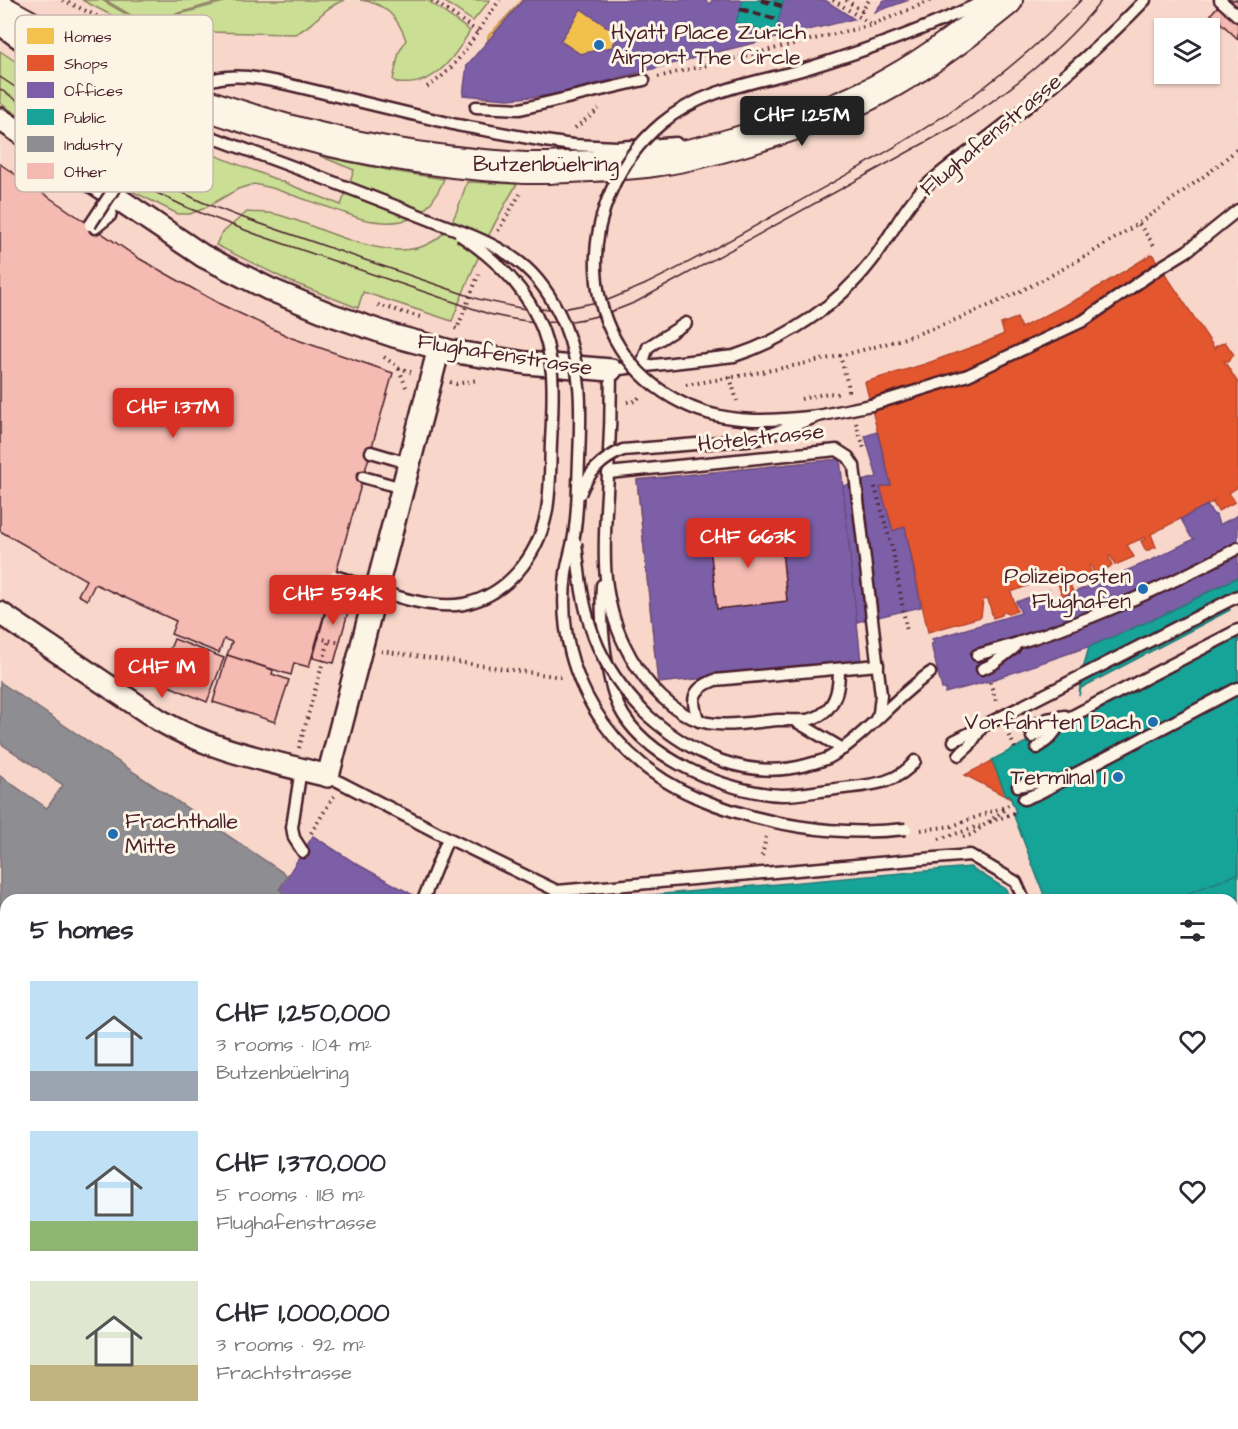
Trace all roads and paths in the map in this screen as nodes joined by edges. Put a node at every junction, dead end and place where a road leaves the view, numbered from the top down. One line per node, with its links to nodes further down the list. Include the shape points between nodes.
1 (63, 0): 13 (path)
2 (432, 0): 18 (path)
3 (500, 0): 18 (path)
4 (833, 0): 16 (path)
5 (846, 0): 6 (path, via 862,10)
6 (869, 0)
7 (932, 0): 16 (path)
8 (986, 0): 54 (lane, bridge, via 902,36 805,69 709,95 682,109 651,133 630,157 607,201 596,244 602,310 621,349 643,376 668,395 702,411 741,420)
9 (1007, 0): 26 (main road, Butzenbüelring, via 890,84)
10 (1145, 0): 48 (lane, Flughafenstrasse, via 1051,86 925,186 871,262 824,309 753,350 734,356)
11 (1220, 0): 14 (lane)
12 (0, 10): 15 (main road, Butzenbüelring)
13 (95, 15)
14 (1238, 16)
15 (15, 18)
16 (872, 25): 20 (path)
17 (0, 30): 19 (lane)
18 (478, 32): 22 (path, via 454,66)
19 (15, 40)
20 (644, 80): 24 (lane, via 520,109)
21 (213, 81): 32 (lane, bridge, via 228,76 259,77 481,129)
22 (427, 87)
23 (213, 108): 32 (main road, Butzenbüelring, via 320,138 458,163)
24 (476, 108)
25 (0, 119): 27 (street, Flughafenstrasse)
26 (799, 123): 29 (lane); 32 (main road, Butzenbüelring, via 716,149 651,162)
27 (15, 129)
28 (213, 138): 37 (lane)
29 (708, 139)
30 (689, 141): 32 (lane, bridge, via 617,147 572,145)
31 (1238, 148): 38 (path)
32 (536, 165): 39 (path)
33 (108, 192): 35 (street, Flughafenstrasse)
34 (114, 192): 35 (lane, bridge, via 92,226 110,216)
35 (115, 197): 46 (street, Flughafenstrasse, via 203,256 269,289 359,325)
36 (1238, 210): 54 (lane, bridge, via 1186,251 1083,321 968,375 871,405)
37 (441, 224): 61 (lane, bridge, via 487,242 521,263 560,315 572,345 580,389); 65 (lane, bridge, via 484,253 513,281 526,296 545,334 553,398 548,501 543,526 531,553 510,580 489,595 463,604 420,602 335,578)
38 (1139, 224): 40 (path); 47 (path, via 989,307 915,334)
39 (497, 234)
40 (1156, 248)
41 (484, 262): 45 (path, via 458,329)
42 (367, 302): 43 (path)
43 (424, 319)
44 (686, 323): 48 (lane, via 648,347)
45 (446, 326)
46 (439, 348): 49 (street, Flughafenstrasse, via 526,363); 56 (street)
47 (840, 355): 50 (path); 53 (path)
48 (641, 367): 49 (lane, Flughafenstrasse)
49 (611, 370): 57 (lane)
50 (730, 378)
51 (486, 381): 52 (path)
52 (456, 384)
53 (848, 394)
54 (818, 416): 61 (lane, bridge, via 758,439 623,450 597,466)
55 (371, 452): 56 (lane)
56 (408, 463): 60 (street)
57 (608, 473): 64 (lane); 73 (lane, Hotelstrasse, via 842,452 854,466)
58 (363, 477): 60 (lane)
59 (875, 486): 69 (path, via 893,551)
60 (402, 488): 65 (street)
61 (577, 505): 62 (lane, bridge)
62 (575, 531): 85 (lane, bridge, via 583,601 593,635 617,682 660,727 694,749 747,768 784,770 830,758); 97 (lane, bridge, via 565,591 571,659 597,714 642,765 680,790 753,817 806,828)
63 (1238, 548): 71 (lane, via 1131,601)
64 (603, 558): 80 (lane, via 611,610 624,646 658,693); 88 (lane, via 601,624 612,687 626,720 669,758 725,784 783,795 882,783 899,777)
65 (375, 592): 90 (street)
66 (1238, 597): 82 (lane)
67 (0, 613): 89 (street, via 186,735 208,745)
68 (1238, 630): 78 (lane)
69 (907, 632)
70 (329, 640): 89 (path, via 298,745)
71 (1025, 642): 72 (lane); 75 (lane)
72 (977, 655)
73 (878, 665): 74 (lane); 79 (lane, Hotelstrasse, via 881,705)
74 (838, 669): 80 (lane, via 716,680 701,686 695,695); 81 (lane, via 836,696 828,708 813,719)
75 (982, 669)
76 (930, 672): 79 (lane)
77 (1238, 687): 91 (lane)
78 (1072, 716): 83 (lane); 86 (lane)
79 (876, 719): 85 (lane)
80 (699, 721): 81 (lane)
81 (796, 721): 85 (lane)
82 (982, 728): 84 (lane); 87 (lane)
83 (1029, 733)
84 (954, 741)
85 (843, 748)
86 (1037, 748)
87 (960, 755)
88 (915, 761)
89 (302, 769): 90 (street); 101 (lane, via 292,826)
90 (328, 776): 99 (lane)
91 (1060, 782): 92 (lane); 93 (lane)
92 (1018, 786)
93 (1024, 799)
94 (1019, 811): 100 (path)
95 (309, 824): 98 (path)
96 (768, 830): 102 (path)
97 (906, 830)
98 (311, 834)
99 (448, 838): 103 (lane); 104 (lane, via 557,891 970,855 1016,882)
100 (936, 840)
101 (303, 852)
102 (761, 861)
103 (425, 894)
104 (1021, 894)

